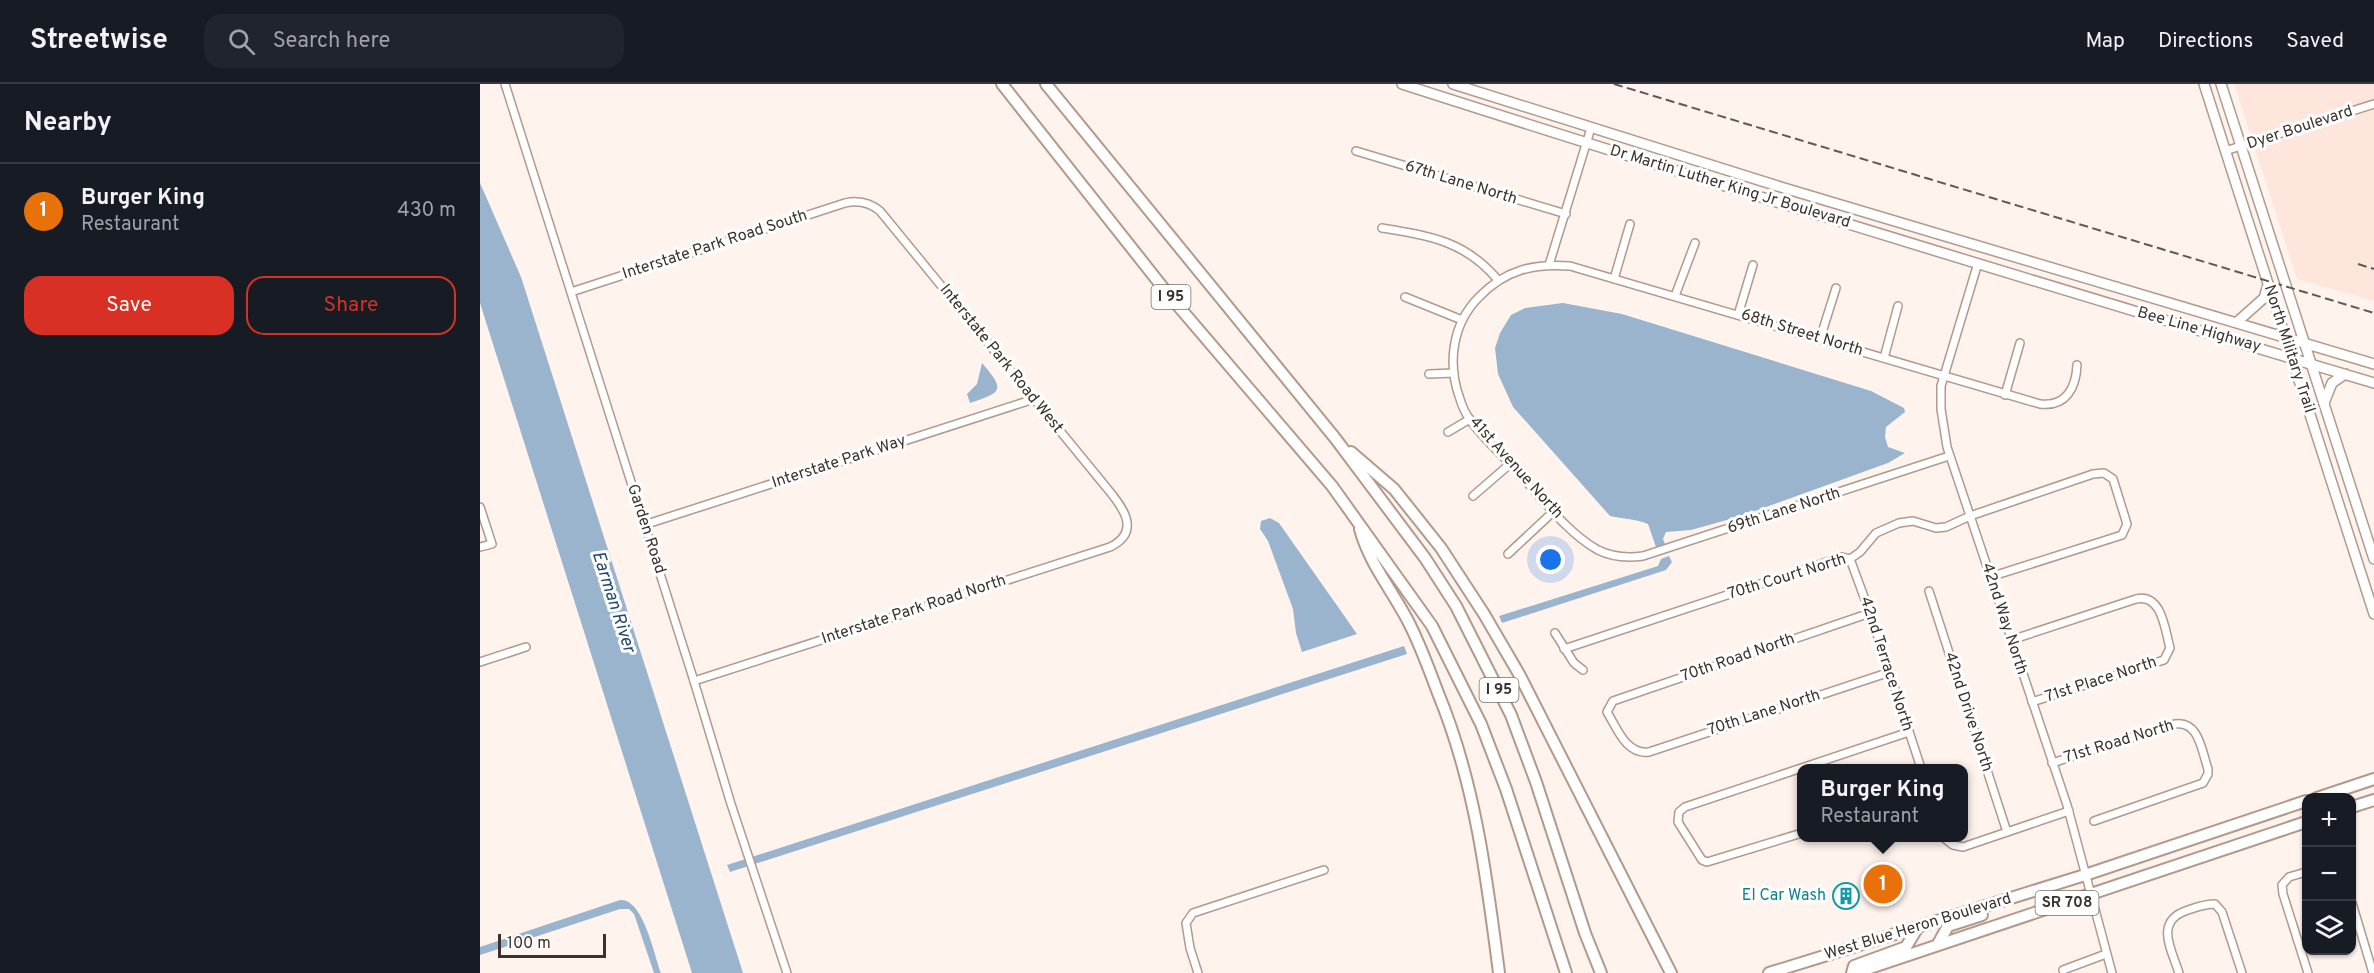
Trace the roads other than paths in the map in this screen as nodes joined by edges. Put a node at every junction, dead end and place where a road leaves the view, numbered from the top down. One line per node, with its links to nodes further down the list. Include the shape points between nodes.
1 (505, 84): 28 (street, Garden Road)
2 (1002, 84): 61 (highway, I 95, via 1168,294 1332,486)
3 (1046, 84): 54 (highway, I 95)
4 (1402, 84): 10 (main road, Dr Martin Luther King Jr Boulevard)
5 (1453, 84): 9 (main road, Dr Martin Luther King Jr Boulevard)
6 (2204, 84): 13 (main road, North Military Trail)
7 (2221, 84): 11 (main road, North Military Trail)
8 (2374, 104): 11 (street, Dyer Boulevard)
9 (1591, 128): 10 (street); 22 (main road, Dr Martin Luther King Jr Boulevard)
10 (1587, 144): 15 (street); 19 (main road, Dr Martin Luther King Jr Boulevard)
11 (2241, 146): 13 (street, Dyer Boulevard); 37 (main road, North Military Trail)
12 (1356, 151): 15 (street, 67th Lane North)
13 (2225, 151): 25 (main road, North Military Trail)
14 (859, 201): 28 (street, Interstate Park Road South); 50 (street, Interstate Park Road West, via 879,211)
15 (1566, 214): 20 (street)
16 (1630, 224): 23 (street)
17 (1383, 228): 24 (street, via 1430,237 1462,249 1484,263)
18 (1695, 243): 29 (street)
19 (1978, 263): 27 (main road, Dr Martin Luther King Jr Boulevard); 47 (street, 42nd Way North)
20 (1549, 265): 23 (street, 68th Street North, via 1570,266); 24 (street, 41st Avenue North, via 1521,269)
21 (1754, 265): 32 (street)
22 (2059, 271): 34 (main road, Bee Line Highway)
23 (1614, 279): 29 (street, 68th Street North)
24 (1498, 280): 33 (street, 41st Avenue North, via 1475,300)
25 (2268, 285): 34 (main road, via 2254,310); 35 (main road, North Military Trail)
26 (1836, 288): 36 (street)
27 (2058, 289): 39 (main road, Bee Line Highway)
28 (571, 292): 62 (street, Garden Road)
29 (1675, 296): 32 (street, 68th Street North)
30 (1405, 297): 33 (street)
31 (1898, 306): 40 (street)
32 (1738, 315): 36 (street, 68th Street North)
33 (1462, 320): 44 (street, 41st Avenue North, via 1454,342)
34 (2237, 322): 35 (main road, Bee Line Highway)
35 (2284, 336): 37 (main road, Bee Line Highway); 39 (main road, North Military Trail)
36 (1820, 339): 40 (street, 68th Street North)
37 (2304, 342): 41 (main road, North Military Trail); 42 (main road, Bee Line Highway)
38 (2020, 343): 49 (street)
39 (2291, 357): 41 (main road, Bee Line Highway); 72 (main road, North Military Trail)
40 (1884, 358): 47 (street, 68th Street North)
41 (2312, 364): 46 (main road, Bee Line Highway); 51 (main road, North Military Trail)
42 (2374, 364)
43 (2077, 365): 49 (street, 68th Street North, via 2071,392 2053,404)
44 (1454, 373): 45 (street); 52 (street, 41st Avenue North)
45 (1430, 374)
46 (2345, 374): 48 (main road, Bee Line Highway); 51 (main road, via 2332,383)
47 (1944, 376): 49 (street, 68th Street North); 55 (street, 42nd Way North, via 1941,409)
48 (2374, 383)
49 (2005, 395)
50 (1034, 399): 62 (street, Interstate Park Way); 63 (street, Interstate Park Road West, via 1121,505 1126,514)
51 (2324, 403): 67 (main road, North Military Trail)
52 (1470, 420): 53 (street); 56 (street, 41st Avenue North)
53 (1448, 432)
54 (1335, 438): 108 (highway, via 1394,489 1441,548 1484,614 1519,674); 114 (highway, I 95, via 1425,558 1485,662 1511,715 1536,782)
55 (1949, 456): 60 (street, 42nd Way North); 66 (street, 69th Lane North, via 1653,553)
56 (1510, 464): 57 (street); 59 (street, 41st Avenue North)
57 (1473, 496)
58 (480, 507): 64 (street, via 492,544)
59 (1554, 511): 65 (street); 66 (street, 41st Avenue North, via 1589,544)
60 (1970, 516): 68 (street, 70th Court North, via 1936,528 1913,521 1899,523 1876,533); 69 (street, 42nd Way North); 69 (street, 70th Court North, via 2093,474 2104,473 2113,479 2127,524 2125,531 2117,537)
61 (1358, 523): 112 (highway, via 1365,549 1408,621 1457,746 1471,795); 113 (highway, I 95, via 1432,626 1481,724)
62 (645, 525): 80 (street, Garden Road)
63 (1126, 529): 80 (street, Interstate Park Road North, via 1110,547)
64 (480, 547)
65 (1508, 554)
66 (1617, 556)
67 (2374, 559)
68 (1850, 560): 71 (street, 42nd Terrace North); 76 (street, 70th Court North, via 1842,558)
69 (1990, 577): 74 (street, 42nd Way North)
70 (1929, 591): 96 (street, 42nd Drive North)
71 (1870, 614): 79 (street, 42nd Terrace North); 83 (street, 70th Road North, via 1613,700 1607,712 1627,745)
72 (2374, 615)
73 (1555, 633): 76 (street)
74 (2012, 640): 81 (street, 42nd Way North); 81 (street, 71st Place North, via 2136,599 2149,598 2157,605 2170,648 2168,656 2160,662)
75 (526, 647): 77 (street)
76 (1564, 649): 78 (street)
77 (480, 662)
78 (1583, 670)
79 (1890, 672): 82 (street, 42nd Terrace North); 83 (street, 70th Lane North, via 1649,752)
80 (694, 681): 110 (street, Garden Road)
81 (2032, 702): 84 (street, 42nd Way North)
82 (1909, 732): 85 (street); 86 (street, 42nd Terrace North)
83 (1639, 752)
84 (2052, 763): 93 (street, 42nd Way North); 94 (street, 71st Road North, via 2175,724 2186,724 2194,730 2208,769 2206,780 2199,786)
85 (1813, 764)
86 (1920, 764)
87 (1797, 770): 97 (street, via 1685,807 1679,812 1678,822 1702,860 1712,862)
88 (2374, 779): 89 (highway)
89 (2332, 793)
90 (2374, 800): 92 (highway)
91 (2302, 803): 101 (highway, West Blue Heron Boulevard / SR 708)
92 (2356, 806)
93 (2069, 811): 96 (street); 101 (street, 42nd Way North)
94 (2094, 821)
95 (2302, 824): 102 (highway, West Blue Heron Boulevard / SR 708)
96 (2007, 832): 98 (street, via 1963,847)
97 (1797, 835)
98 (1950, 842)
99 (1324, 870): 111 (street, via 1193,913 1186,923)
100 (2302, 873): 121 (street, via 2289,877 2282,885)
101 (2085, 875): 102 (street, 42nd Way North); 103 (highway, West Blue Heron Boulevard / SR 708)
102 (2090, 896): 106 (highway, West Blue Heron Boulevard / SR 708); 107 (street, 42nd Way North)
103 (2011, 898): 105 (highway, West Blue Heron Boulevard / SR 708); 106 (highway, via 1992,911 1948,926)
104 (2356, 916): 122 (street)
105 (1918, 927): 116 (highway, West Blue Heron Boulevard / SR 708); 117 (highway, via 1906,947 1854,966)
106 (1938, 944): 117 (highway, West Blue Heron Boulevard / SR 708)
107 (2106, 954): 109 (street); 118 (street, 42nd Way North)
108 (1669, 968): 115 (highway)
109 (2063, 970)
110 (787, 973)
111 (1198, 973)
112 (1499, 973)
113 (1566, 973)
114 (1601, 973)
115 (1678, 973)
116 (1768, 973)
117 (1854, 973)
118 (2112, 973)
119 (2178, 973): 120 (street, via 2166,934 2169,923 2181,912 2207,904 2216,904 2222,912)
120 (2242, 973)
121 (2308, 973)
122 (2373, 973)

